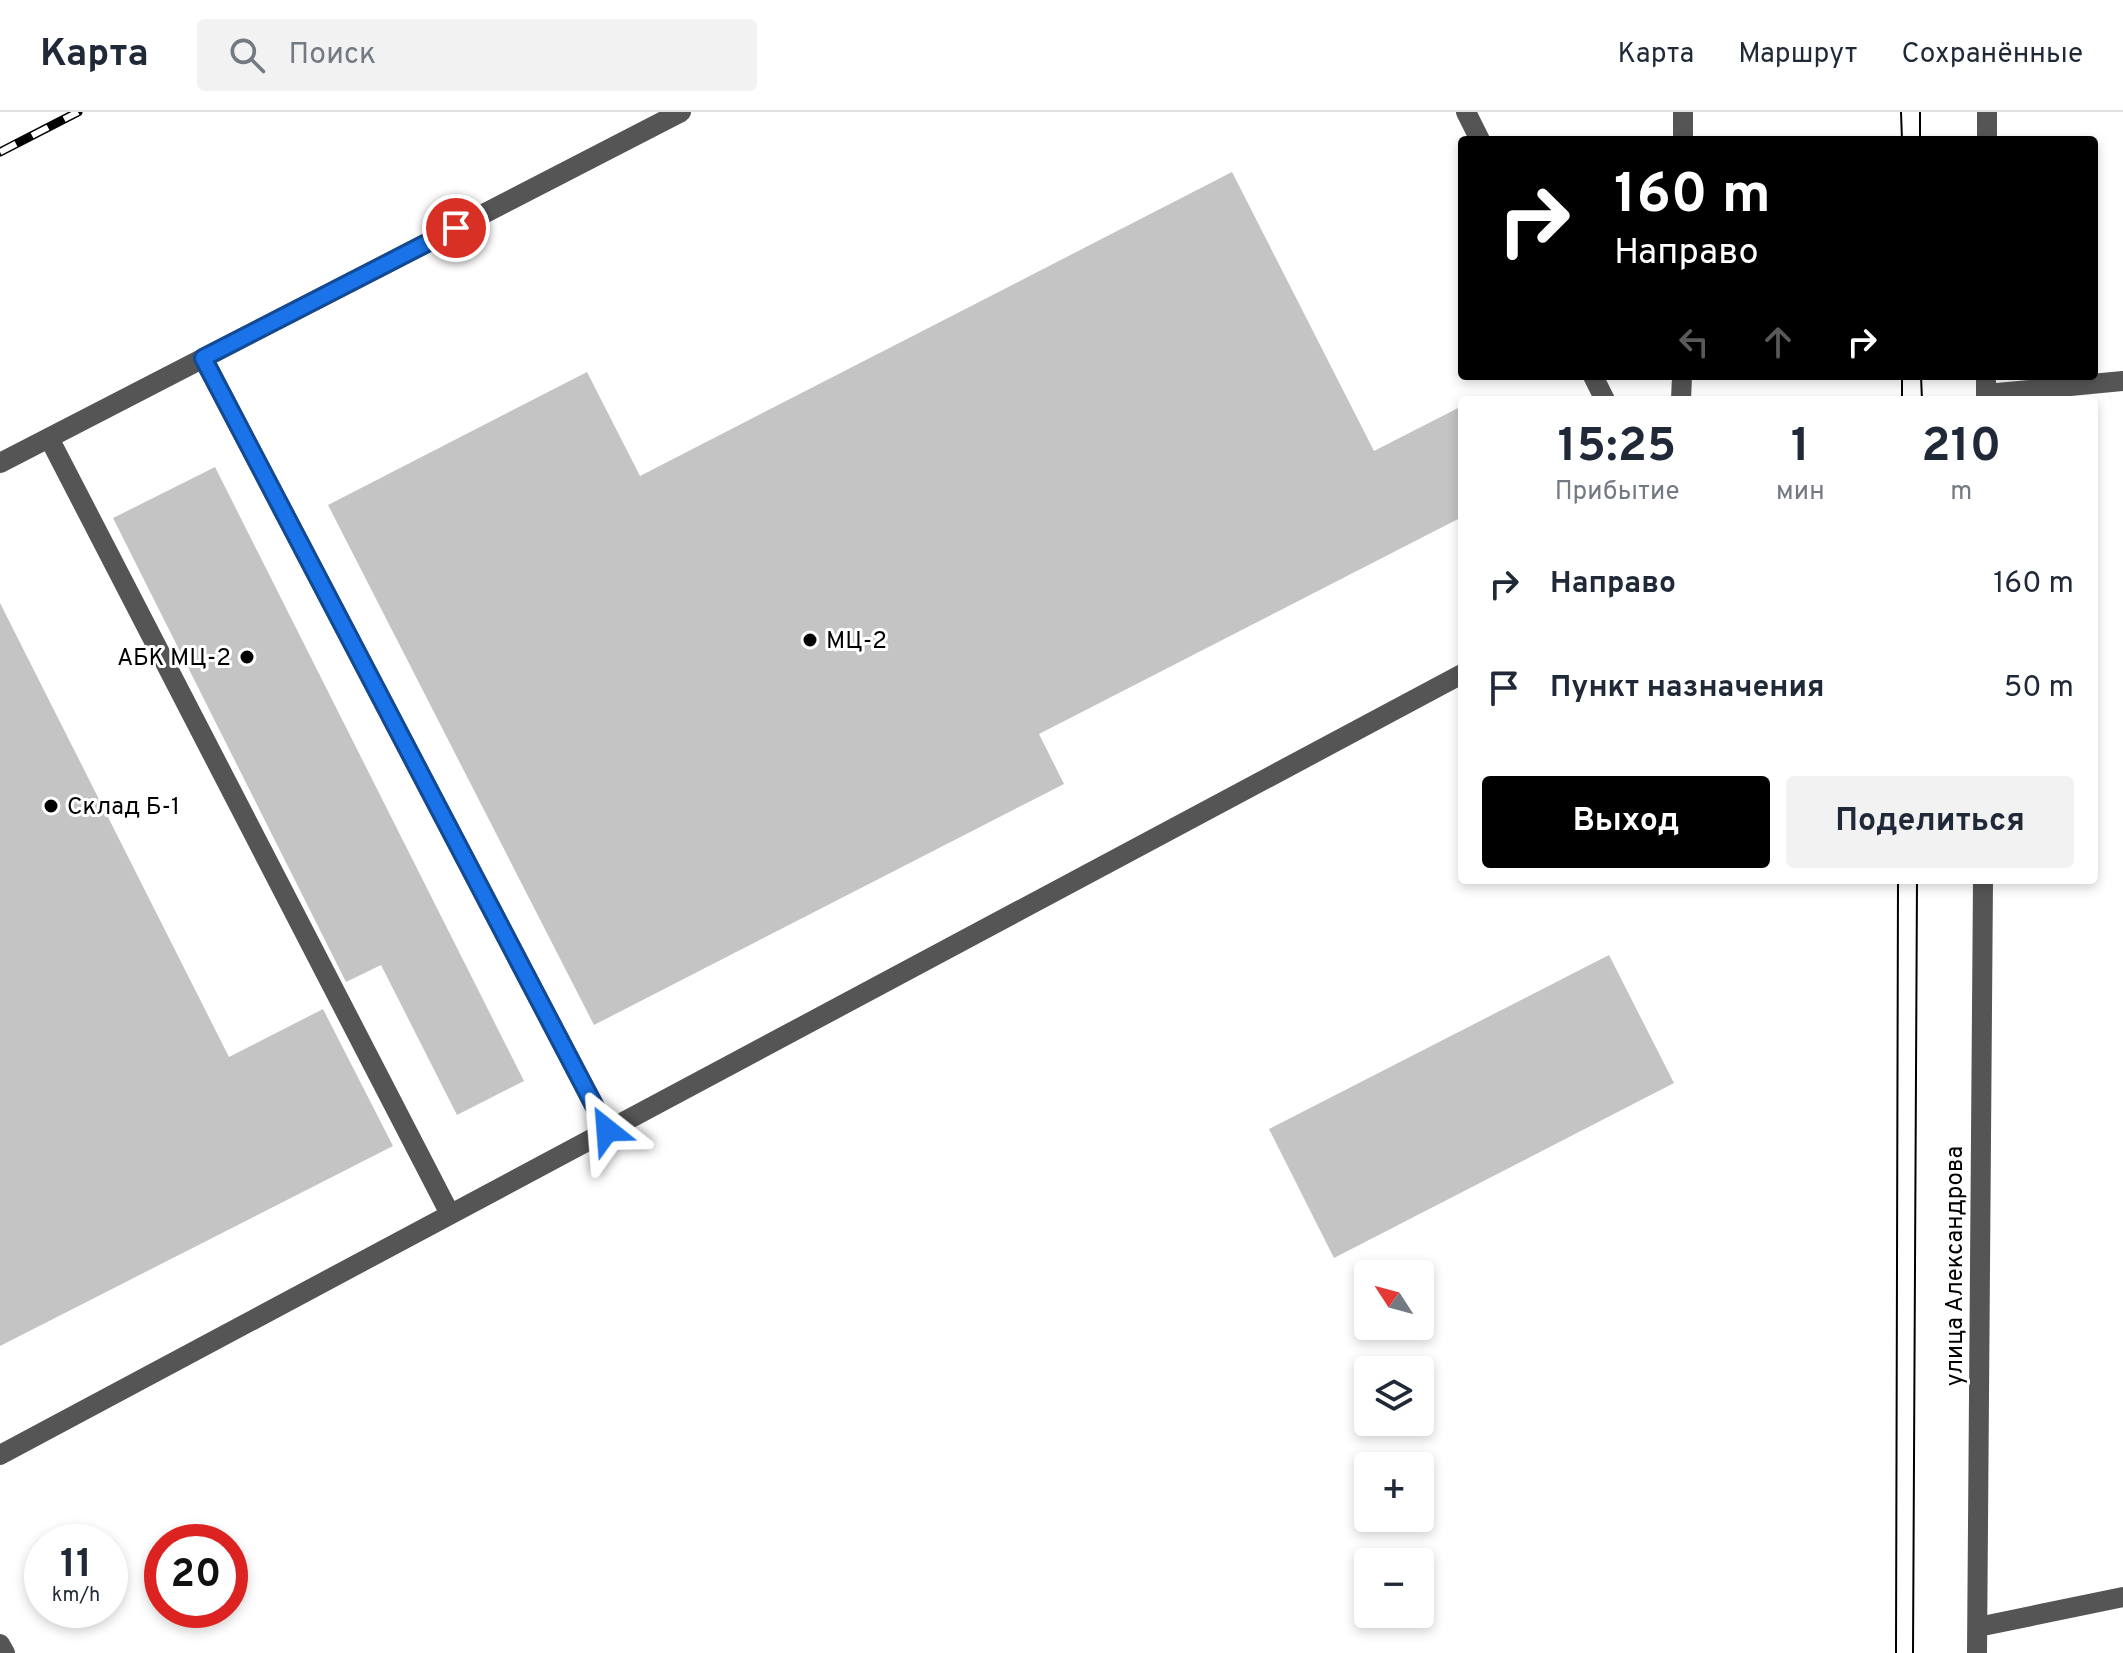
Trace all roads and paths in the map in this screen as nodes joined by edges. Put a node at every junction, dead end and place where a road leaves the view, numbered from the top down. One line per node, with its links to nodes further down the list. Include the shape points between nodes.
1 (681, 112): 8 (street)
2 (1466, 112): 5 (street)
3 (1683, 112): 6 (street)
4 (1987, 112): 7 (street)
5 (1478, 136)
6 (1683, 136)
7 (1987, 136)
8 (203, 358): 11 (street); 15 (street)
9 (2123, 381): 10 (street)
10 (1986, 390)
11 (49, 438): 12 (street); 16 (street)
12 (0, 463)
13 (1458, 676): 15 (street)
14 (1983, 884): 19 (street, улица Александрова)
15 (607, 1130): 16 (street)
16 (450, 1214): 17 (street)
17 (0, 1455)
18 (2123, 1597): 19 (street)
19 (1978, 1627): 22 (street, улица Александрова)
20 (0, 1644): 21 (street)
21 (5, 1653)
22 (1977, 1653)

